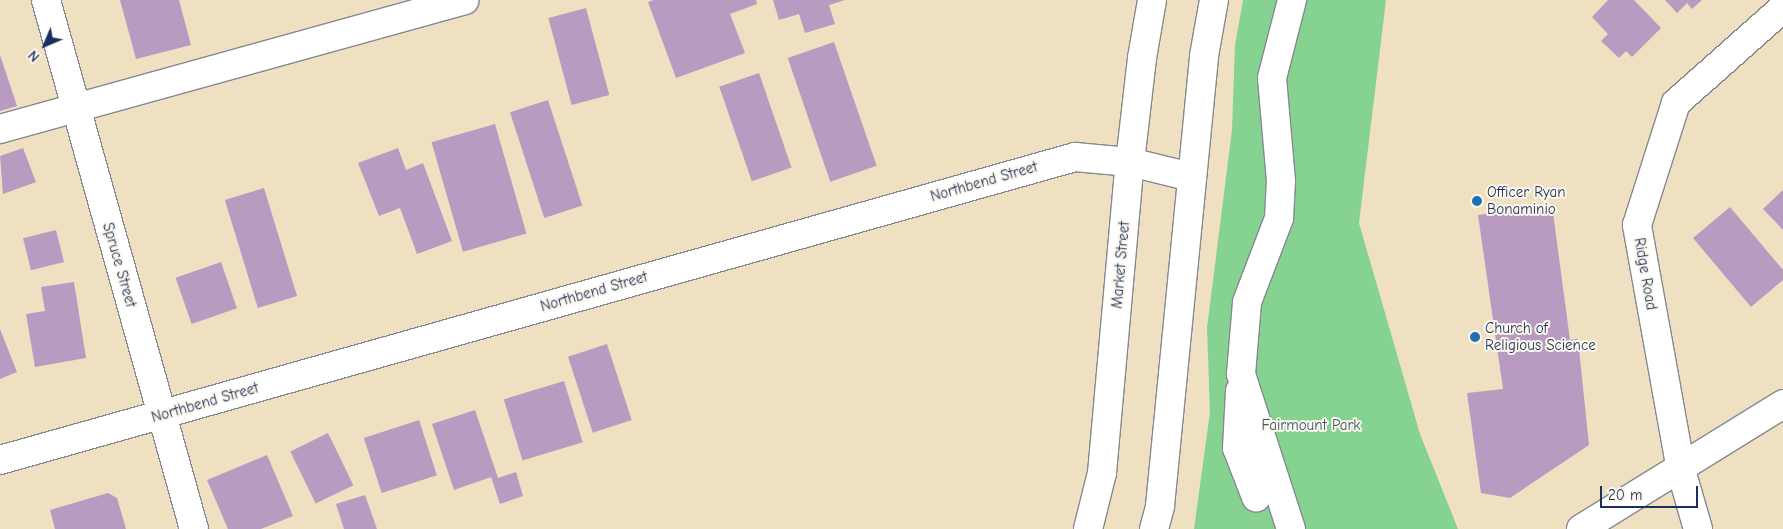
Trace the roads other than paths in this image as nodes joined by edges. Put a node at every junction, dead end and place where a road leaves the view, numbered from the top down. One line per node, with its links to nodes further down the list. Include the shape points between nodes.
1 (46, 0): 7 (street, Spruce Street)
2 (464, 0): 7 (street)
3 (1152, 0): 9 (street, Market Street)
4 (1214, 0): 10 (street)
5 (1292, 0): 11 (street, via 1272,78 1281,181 1279,218 1248,302)
6 (1783, 8): 15 (street, Ridge Road, via 1676,103 1637,225)
7 (75, 106): 8 (street); 13 (street, Spruce Street)
8 (0, 129)
9 (1130, 162): 10 (street, Northbend Street); 13 (street, Northbend Street, via 1066,159); 18 (street, Market Street, via 1102,473)
10 (1191, 177): 19 (street, via 1160,506)
11 (1241, 374): 16 (street, via 1237,448); 20 (street)
12 (1783, 404): 15 (street)
13 (161, 415): 14 (street, Northbend Street); 17 (street, Spruce Street)
14 (0, 460)
15 (1681, 470): 21 (street); 22 (street, Ridge Road)
16 (1256, 497)
17 (194, 529)
18 (1088, 529)
19 (1154, 529)
20 (1291, 529)
21 (1581, 529)
22 (1698, 529)

